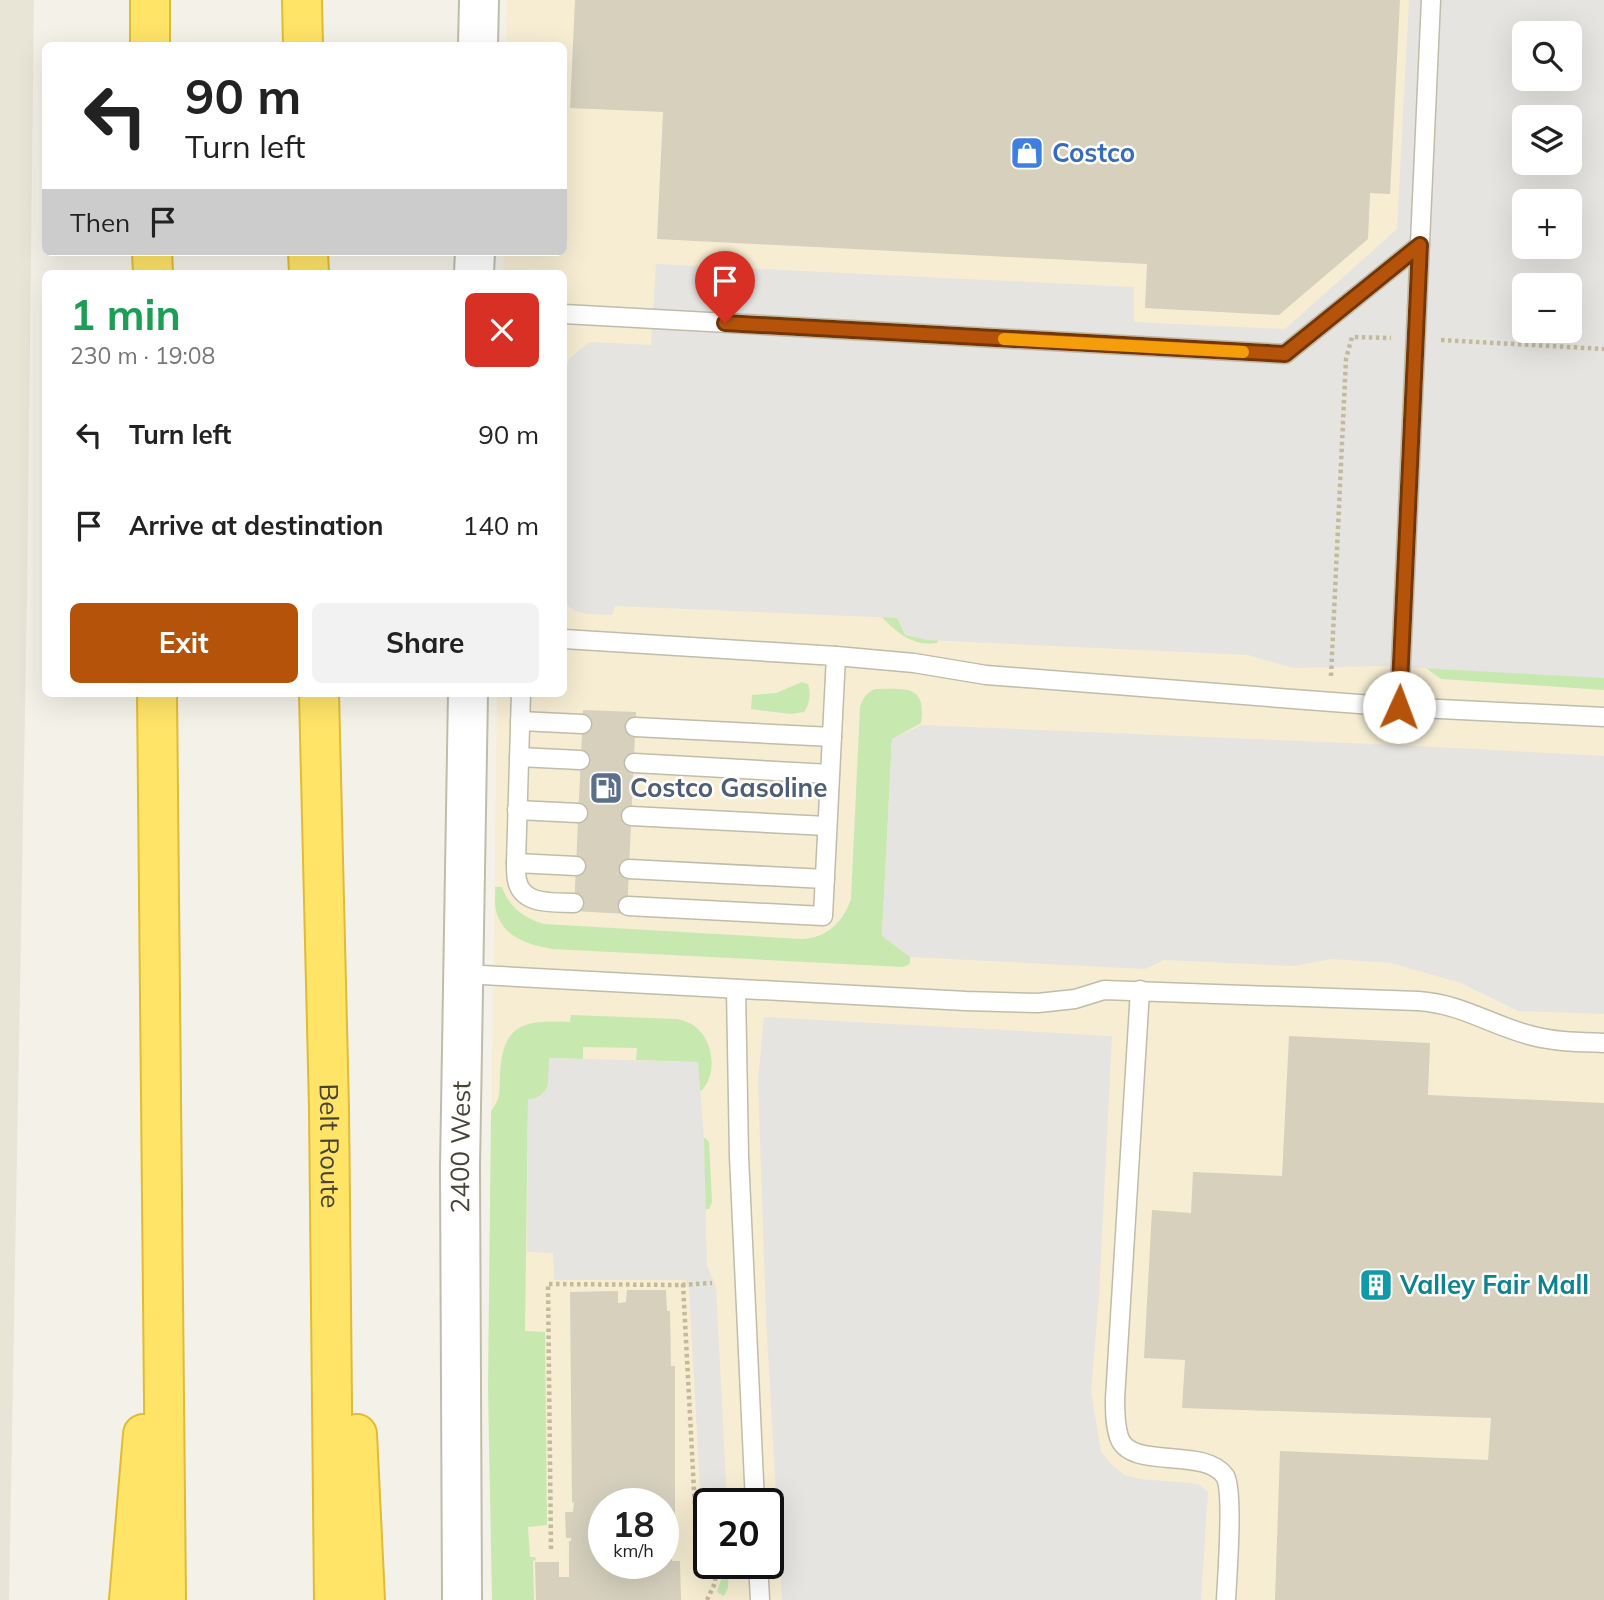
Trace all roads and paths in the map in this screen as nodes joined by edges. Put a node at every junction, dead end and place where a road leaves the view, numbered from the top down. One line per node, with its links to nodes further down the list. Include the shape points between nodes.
1 (150, 0): 5 (highway)
2 (302, 0): 6 (highway)
3 (479, 0): 7 (street)
4 (1431, 0): 8 (lane)
5 (150, 42)
6 (303, 42)
7 (478, 42)
8 (1420, 245): 9 (lane, via 1285,354); 20 (lane)
9 (567, 314)
10 (1399, 338): 15 (path, via 1352,337 1346,359)
11 (1434, 340): 12 (path)
12 (1604, 349)
13 (567, 639): 14 (lane)
14 (836, 656): 20 (lane, via 986,676); 25 (lane)
15 (1331, 675)
16 (157, 697): 45 (highway)
17 (319, 697): 44 (highway, Belt Route)
18 (468, 697): 40 (street, 2400 West)
19 (521, 697): 22 (lane)
20 (1399, 707): 21 (lane)
21 (1604, 718)
22 (520, 721): 23 (lane); 26 (lane)
23 (582, 724)
24 (635, 727): 25 (lane)
25 (832, 737): 29 (lane)
26 (519, 757): 27 (lane); 30 (lane)
27 (580, 760)
28 (634, 763): 29 (lane)
29 (830, 774): 33 (lane)
30 (517, 810): 31 (lane); 34 (lane)
31 (578, 813)
32 (631, 816): 33 (lane)
33 (827, 826): 37 (lane)
34 (516, 863): 35 (lane); 38 (lane, via 520,890 527,897)
35 (576, 866)
36 (629, 869): 37 (lane)
37 (825, 879): 39 (lane, via 823,916)
38 (574, 903)
39 (628, 906)
40 (463, 974): 41 (lane); 57 (street, 2400 West)
41 (736, 989): 42 (lane, via 1038,1003 1075,999 1104,989); 49 (lane)
42 (1140, 990): 43 (lane, via 1438,1002 1532,1036); 60 (lane, via 1116,1419 1119,1440 1140,1455 1204,1462 1224,1476 1229,1524)
43 (1604, 1043)
44 (329, 1108): 55 (highway, Belt Route); 56 (highway, via 357,1430)
45 (163, 1195): 53 (highway); 54 (highway)
46 (712, 1283): 47 (path)
47 (683, 1284): 48 (path); 50 (path, via 548,1284)
48 (694, 1488)
49 (754, 1488)
50 (551, 1549)
51 (715, 1579): 58 (path)
52 (759, 1579): 59 (lane)
53 (129, 1600)
54 (166, 1600)
55 (334, 1600)
56 (365, 1600)
57 (462, 1600)
58 (707, 1600)
59 (761, 1600)
60 (1226, 1600)

